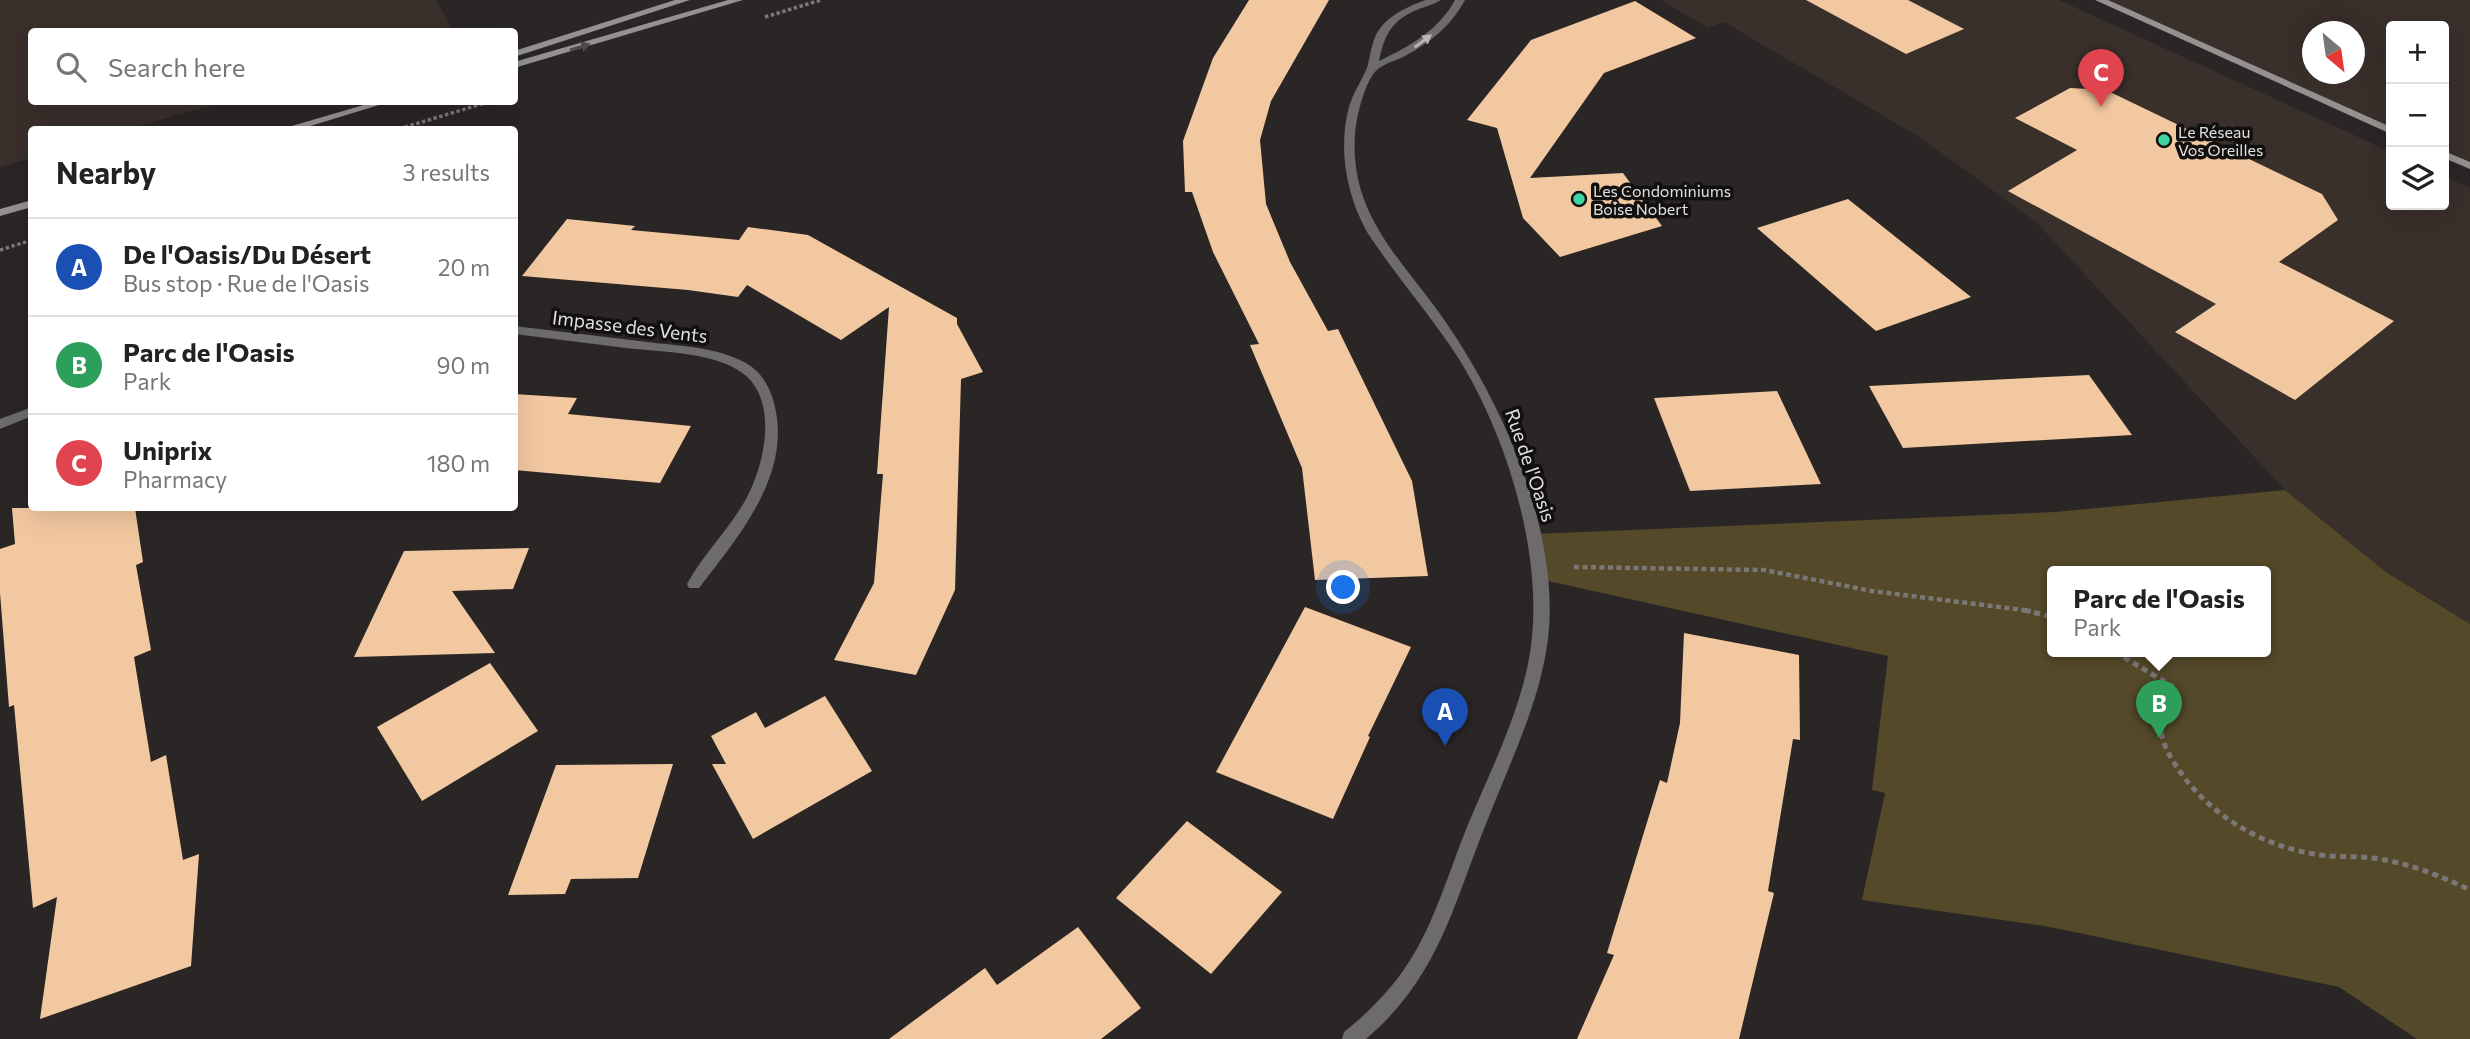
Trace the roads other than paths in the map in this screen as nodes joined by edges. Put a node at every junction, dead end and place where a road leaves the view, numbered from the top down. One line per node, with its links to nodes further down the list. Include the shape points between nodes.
1 (685, 0): 6 (main road)
2 (738, 0): 7 (main road, one-way to 2)
3 (1436, 0): 8 (street, Rue de l'Oasis, via 1417,5 1389,25 1381,34)
4 (1460, 0): 8 (street, one-way to 4, via 1419,46 1452,19)
5 (2100, 0): 13 (main road)
6 (518, 53)
7 (518, 64)
8 (1372, 68): 22 (street, Rue de l'Oasis, via 1359,95 1349,136 1358,202 1384,249 1458,347 1487,399 1535,534 1541,622 1527,695 1422,960 1404,989)
9 (357, 105): 11 (main road)
10 (373, 105): 12 (main road)
11 (293, 126)
12 (296, 126)
13 (2386, 129)
14 (2449, 157): 15 (main road)
15 (2470, 166)
16 (28, 204): 17 (main road)
17 (0, 213)
18 (518, 330): 21 (street, Impasse des Vents, via 709,354 753,374 771,409 765,474 740,522)
19 (28, 413): 20 (street)
20 (0, 424)
21 (695, 584)
22 (1352, 1039)

